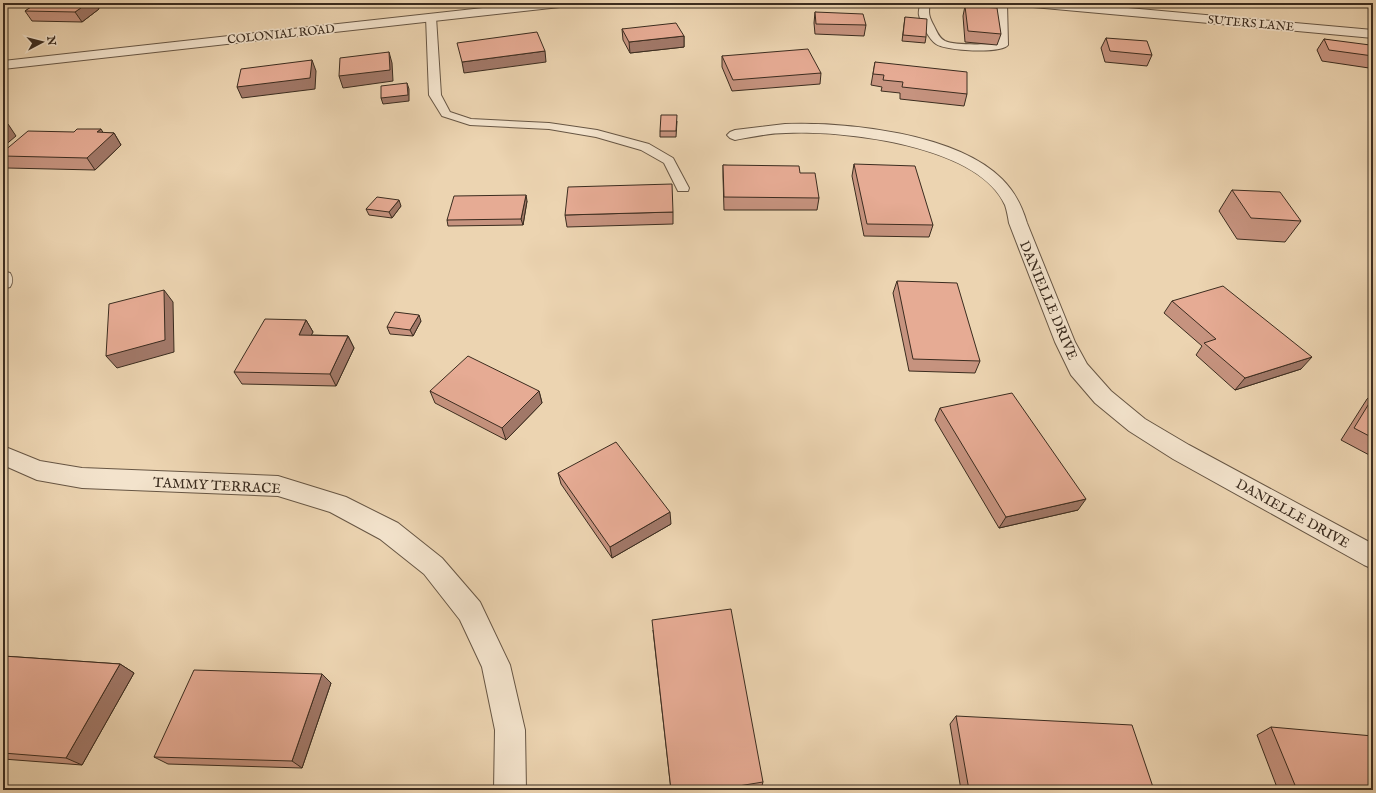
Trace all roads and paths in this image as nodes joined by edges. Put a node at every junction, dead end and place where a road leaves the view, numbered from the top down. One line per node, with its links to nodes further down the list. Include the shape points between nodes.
1 (560, 3): 5 (street, COLONIAL ROAD)
2 (925, 3): 3 (lane, via 923,14 941,43 990,48 1003,45 1001,32 1005,14)
3 (1002, 3)
4 (1033, 3): 6 (street, SUTERS LANE)
5 (431, 17): 7 (street, COLONIAL ROAD); 9 (lane, via 435,95 446,114 470,122 549,126 597,134 645,148 670,162)
6 (1373, 34)
7 (3, 65)
8 (735, 135): 13 (street, DANIELLE DRIVE, via 792,128 866,132 934,148 962,160 986,175 1004,192 1012,204 1065,342 1079,369 1103,397 1137,425 1181,452)
9 (683, 188)
10 (3, 277): 11 (street)
11 (3, 283)
12 (3, 454): 14 (street, TAMMY TERRACE, via 37,470 82,478 278,486 337,504 389,531 433,566 470,611 496,665 510,730)
13 (1373, 556)
14 (510, 790)

